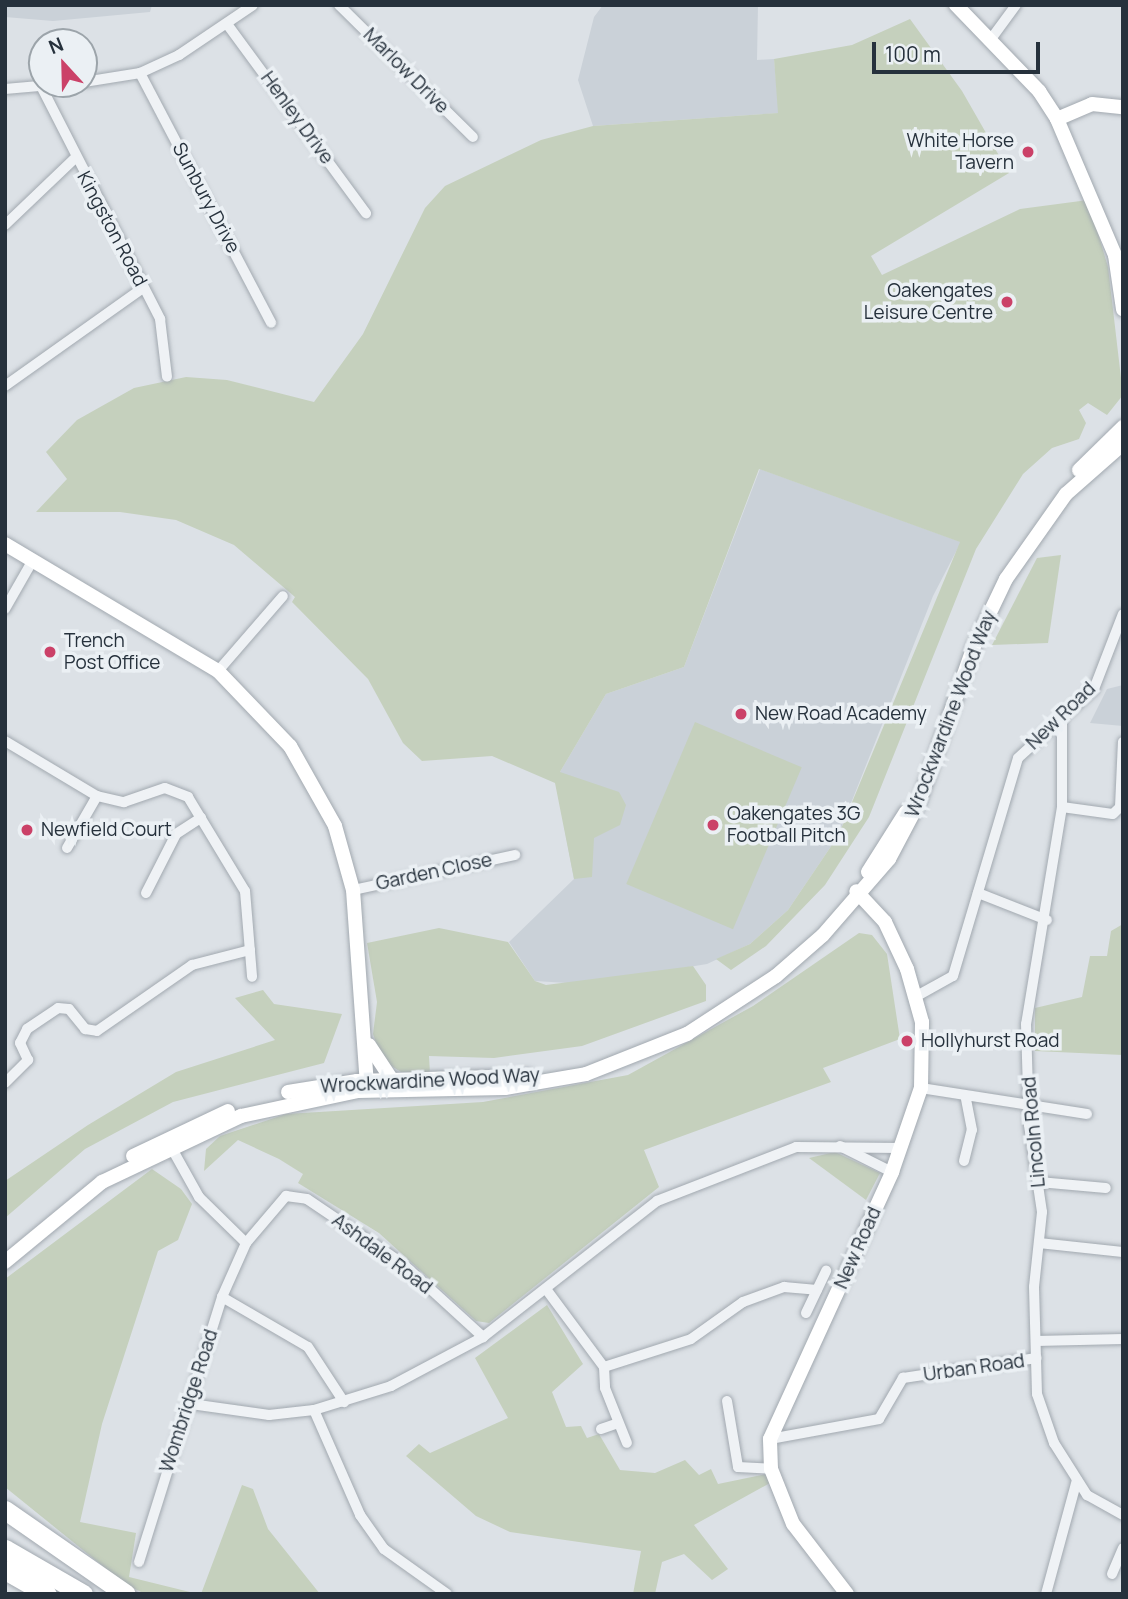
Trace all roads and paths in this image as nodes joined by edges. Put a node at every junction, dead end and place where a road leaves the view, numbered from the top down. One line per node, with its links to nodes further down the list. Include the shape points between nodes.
1 (339, 5): 14 (street, Marlow Drive)
2 (956, 5): 6 (main road)
3 (1016, 5): 6 (street)
4 (247, 7): 5 (street)
5 (228, 24): 7 (street); 16 (street, Henley Drive)
6 (991, 39): 13 (main road)
7 (140, 73): 8 (street); 20 (street, Sunbury Drive)
8 (98, 80)
9 (28, 87): 10 (street)
10 (5, 89)
11 (46, 98): 15 (street, Kingston Road)
12 (1123, 107): 13 (main road, via 1092,104)
13 (1057, 118): 19 (main road, via 1115,255)
14 (472, 137)
15 (74, 159): 17 (street); 18 (street, Kingston Road)
16 (366, 213)
17 (5, 225)
18 (143, 288): 21 (street, Kingston Road, via 160,319); 22 (street)
19 (1123, 309)
20 (271, 323)
21 (167, 377)
22 (5, 386)
23 (1123, 426): 41 (main road, Wrockwardine Wood Way, via 1052,500 999,578 913,797)
24 (1123, 444): 41 (main road, Wrockwardine Wood Way, via 1059,502 1006,579 905,835)
25 (5, 544): 26 (main road)
26 (33, 560): 28 (street); 30 (main road)
27 (283, 596): 30 (street)
28 (5, 608)
29 (1123, 614): 31 (street, New Road, via 1094,689)
30 (218, 671): 39 (main road, via 290,746 320,793)
31 (1062, 718): 35 (street, Lincoln Road); 42 (street, New Road, via 1018,758)
32 (5, 741): 34 (street)
33 (1123, 742): 35 (street, via 1120,807 1113,814)
34 (97, 796): 36 (street, via 124,802 165,788 188,797); 37 (street)
35 (1062, 807): 43 (street, Lincoln Road)
36 (201, 818): 40 (street, via 171,841); 44 (street, via 245,891)
37 (67, 848)
38 (515, 855): 39 (street, Garden Close)
39 (353, 890): 45 (main road)
40 (146, 893)
41 (858, 893): 47 (main road, New Road, via 891,931); 49 (main road, Wrockwardine Wood Way, via 753,982 634,1048 542,1075); 51 (main road, Wrockwardine Wood Way, via 736,1005 622,1063 505,1088)
42 (978, 893): 43 (street); 47 (street, New Road, via 953,976)
43 (1047, 920): 54 (street, Lincoln Road, via 1028,1001)
44 (250, 950): 46 (street); 50 (street, via 192,965 97,1031 85,1029 69,1009 58,1008 27,1030 20,1043 28,1060)
45 (358, 953): 48 (main road); 51 (main road)
46 (253, 977)
47 (915, 997): 52 (main road, New Road)
48 (365, 1038): 49 (main road); 51 (main road)
49 (392, 1080): 51 (main road, Wrockwardine Wood Way)
50 (5, 1083)
51 (362, 1086): 57 (main road, Wrockwardine Wood Way, via 270,1106); 61 (main road, Wrockwardine Wood Way, via 284,1093 201,1121 125,1160)
52 (921, 1088): 53 (street); 58 (main road, New Road)
53 (966, 1099): 54 (street); 59 (street, via 972,1130)
54 (1029, 1105): 55 (street); 62 (street, Lincoln Road)
55 (1087, 1114)
56 (835, 1143): 58 (street); 60 (street); 70 (street, via 796,1147 657,1201)
57 (171, 1147): 61 (main road, Wrockwardine Wood Way); 65 (street, via 198,1197)
58 (901, 1148): 60 (main road, New Road)
59 (964, 1161)
60 (892, 1172): 85 (main road, New Road)
61 (102, 1182): 68 (main road, Wrockwardine Wood Way)
62 (1039, 1182): 63 (street); 66 (street, Lincoln Road)
63 (1106, 1188)
64 (274, 1206): 65 (street, Wombridge Road); 74 (street, Ashdale Road, via 286,1196 307,1199 402,1263)
65 (246, 1243): 72 (street, Wombridge Road)
66 (1039, 1243): 67 (street); 76 (street, Lincoln Road)
67 (1123, 1252)
68 (5, 1262)
69 (826, 1271): 71 (street)
70 (547, 1289): 74 (street); 78 (street)
71 (817, 1290): 73 (street); 78 (street, via 784,1287 743,1301 691,1339)
72 (222, 1297): 80 (street, via 308,1347); 81 (street, Wombridge Road)
73 (806, 1313)
74 (483, 1337): 80 (street, via 437,1364)
75 (1123, 1339): 76 (street)
76 (1037, 1341): 77 (street, Lincoln Road)
77 (1037, 1358): 85 (street, Urban Road, via 903,1378 879,1419); 88 (street, Lincoln Road, via 1042,1416)
78 (604, 1367): 83 (street)
79 (727, 1401): 87 (street, via 738,1467)
80 (344, 1402): 82 (street)
81 (191, 1404): 82 (street, via 245,1414); 93 (street, Wombridge Road)
82 (314, 1410): 99 (street, via 360,1515 384,1549)
83 (618, 1423): 84 (street); 86 (street)
84 (601, 1429)
85 (770, 1439): 87 (main road, New Road)
86 (627, 1443)
87 (771, 1469): 100 (main road, New Road, via 802,1538)
88 (1077, 1480): 90 (street, Lincoln Road, via 1098,1505); 101 (street)
89 (5, 1510): 98 (highway)
90 (1123, 1515)
91 (1123, 1548): 95 (street)
92 (5, 1549): 97 (highway)
93 (139, 1562)
94 (5, 1570): 96 (highway)
95 (1112, 1574)
96 (47, 1594)
97 (83, 1594)
98 (126, 1594)
99 (447, 1594)
100 (847, 1594)
101 (1046, 1594)

